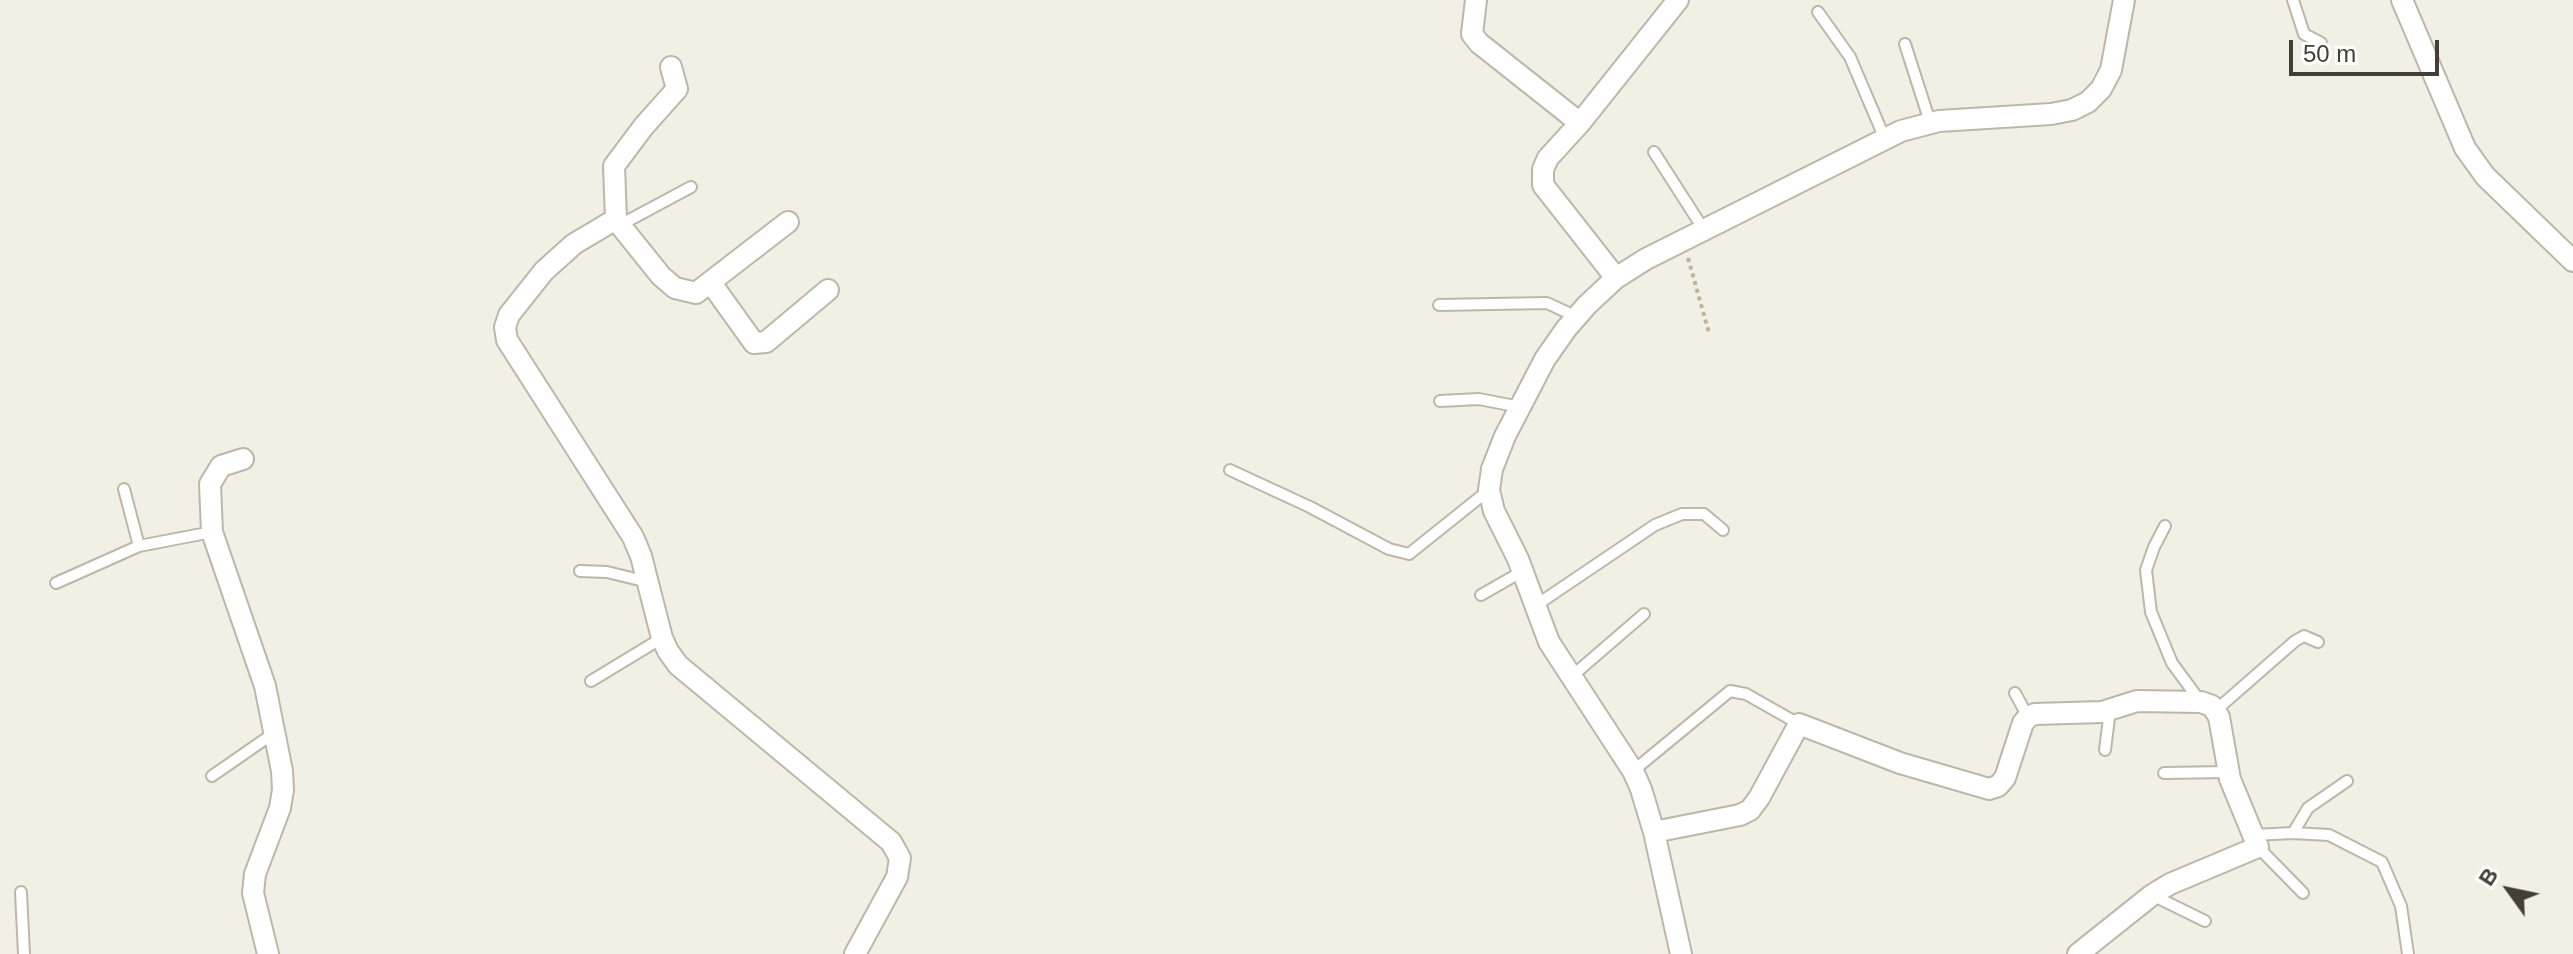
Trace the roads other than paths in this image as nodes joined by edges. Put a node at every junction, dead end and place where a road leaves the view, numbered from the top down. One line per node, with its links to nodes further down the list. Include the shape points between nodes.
1 (1476, 0): 11 (street, via 1472,34 1479,43)
2 (1678, 0): 11 (street)
3 (2293, 0): 7 (lane, via 2304,34)
4 (2402, 0): 18 (street, via 2472,159)
5 (2119, 4): 10 (street, via 2111,70 2088,102 2051,114)
6 (1818, 12): 12 (lane, via 1850,57)
7 (2321, 43)
8 (1905, 44): 10 (lane)
9 (671, 67): 15 (street, via 677,89 614,166)
10 (1930, 122): 12 (street)
11 (1580, 123): 19 (street, via 1548,158 1543,185)
12 (1885, 139): 17 (street)
13 (1654, 152): 17 (lane)
14 (691, 187): 15 (lane)
15 (618, 222): 20 (street, via 675,288 696,293); 36 (street, via 558,256 505,327 507,340 633,537)
16 (788, 222): 20 (street)
17 (1704, 230): 19 (street)
18 (2573, 261)
19 (1616, 278): 23 (street)
20 (711, 283): 21 (street, via 754,343 766,342)
21 (828, 290)
22 (1439, 305): 23 (lane, via 1547,303)
23 (1577, 317): 25 (street, via 1545,359)
24 (1440, 401): 25 (lane, via 1479,399)
25 (1520, 407): 29 (street, via 1492,469)
26 (243, 459): 32 (street, via 221,466 210,484)
27 (1230, 470): 29 (lane, via 1409,554)
28 (124, 489): 33 (lane)
29 (1489, 490): 35 (street)
30 (2165, 526): 46 (lane, via 2146,570 2151,612 2172,663)
31 (1723, 530): 39 (lane, via 1704,514 1682,514 1655,525)
32 (212, 532): 33 (lane); 50 (street, via 265,686)
33 (139, 546): 37 (lane)
34 (580, 571): 36 (lane)
35 (1523, 571): 38 (lane); 39 (street)
36 (648, 582): 41 (street)
37 (56, 583)
38 (1481, 595)
39 (1535, 606): 43 (street)
40 (1644, 614): 43 (lane)
41 (662, 638): 44 (lane); 66 (street, via 678,665 891,842 900,858 897,877)
42 (2318, 642): 46 (lane, via 2304,636 2295,641)
43 (1571, 677): 52 (street)
44 (591, 681)
45 (2015, 693): 48 (lane)
46 (2208, 707): 47 (street, via 2137,701); 53 (street, via 2219,717)
47 (2110, 710): 48 (street); 51 (lane)
48 (2028, 717): 49 (street, via 2005,778 1989,789 1900,763)
49 (1799, 724): 52 (lane, via 1746,694 1730,691); 57 (street, via 1750,810)
50 (274, 733): 55 (lane); 65 (street, via 283,790 253,893)
51 (2105, 750)
52 (1633, 771): 57 (street)
53 (2228, 772): 54 (lane); 59 (street)
54 (2164, 773)
55 (212, 776)
56 (2347, 781): 58 (lane, via 2308,808)
57 (1654, 832): 67 (street)
58 (2293, 833): 59 (lane); 69 (lane, via 2329,835 2382,862 2401,906)
59 (2256, 841): 61 (lane); 62 (street)
60 (21, 892): 64 (lane)
61 (2303, 893)
62 (2152, 895): 63 (lane); 68 (street)
63 (2205, 921)
64 (24, 954)
65 (268, 954)
66 (855, 954)
67 (1681, 954)
68 (2078, 954)
69 (2408, 954)

